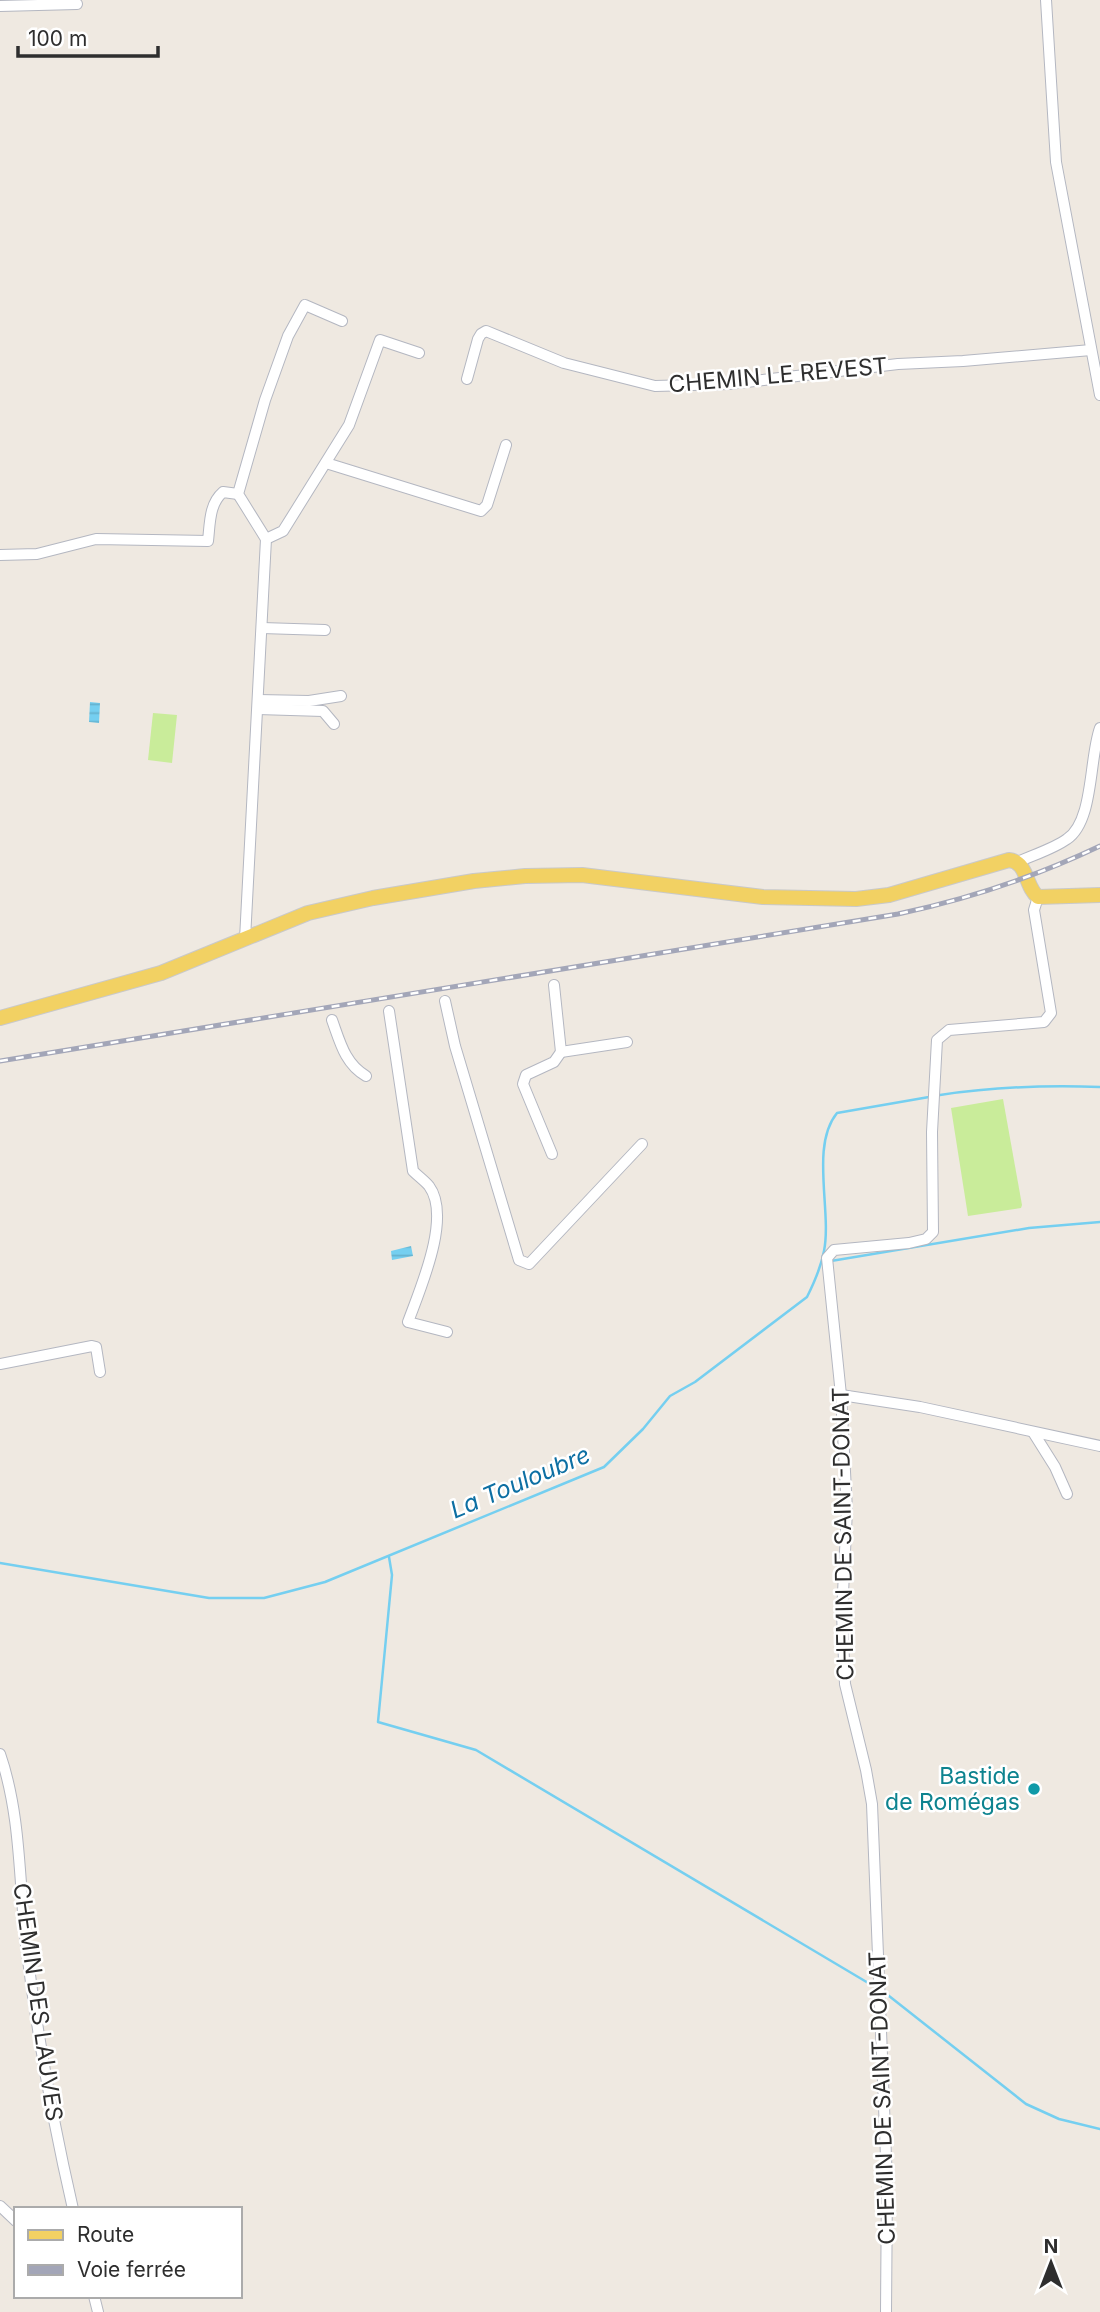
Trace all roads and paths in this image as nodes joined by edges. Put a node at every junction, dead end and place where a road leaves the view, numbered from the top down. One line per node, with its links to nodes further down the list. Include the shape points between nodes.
1 (1045, 0): 5 (street, via 1056,162)
2 (77, 4): 3 (street)
3 (0, 6)
4 (342, 321): 11 (street, via 305,305 288,336)
5 (1091, 349): 7 (street, CHEMIN LE REVEST, via 898,364 729,384 656,386 564,362 486,331 478,339); 8 (street)
6 (419, 353): 10 (street, via 380,340 349,425)
7 (467, 379)
8 (1100, 395)
9 (506, 445): 10 (street, via 481,511)
10 (326, 463): 12 (street, via 283,531)
11 (238, 494): 12 (street); 13 (street, via 218,496 208,541 96,538 37,554)
12 (266, 538): 14 (street)
13 (0, 555)
14 (262, 628): 15 (street); 17 (street)
15 (326, 630)
16 (341, 696): 17 (street)
17 (258, 704): 18 (street, via 323,711); 23 (street)
18 (334, 724)
19 (1100, 728): 20 (street, via 1080,825 1066,841)
20 (1018, 862): 22 (main road); 23 (main road, via 1009,860 899,892 856,899 763,897 582,875 499,878 330,907)
21 (1100, 895): 22 (main road)
22 (1038, 897): 37 (street, CHEMIN DE SAINT-DONAT, via 1034,910 1051,1013 1044,1022 949,1030 937,1040 933,1232 909,1243 834,1250 827,1258)
23 (245, 939): 27 (main road, via 161,973)
24 (554, 985): 30 (street)
25 (445, 1001): 32 (street, via 519,1260 529,1264)
26 (388, 1011): 34 (street, via 413,1171 430,1187 438,1222 408,1321)
27 (0, 1018)
28 (332, 1020): 31 (street, via 352,1068)
29 (627, 1042): 30 (street)
30 (561, 1052): 33 (street, via 554,1062 526,1075 523,1084)
31 (366, 1076)
32 (642, 1144)
33 (552, 1154)
34 (447, 1332)
35 (0, 1364): 36 (street, via 92,1346 96,1347)
36 (100, 1372)
37 (841, 1395): 38 (street); 45 (street, CHEMIN DE SAINT-DONAT, via 847,1510 842,1614 845,1685 872,1804 887,2182)
38 (1033, 1432): 39 (street); 40 (street)
39 (1100, 1446)
40 (1067, 1494)
41 (0, 1754): 43 (street, CHEMIN DES LAUVES, via 14,1808 26,1945)
42 (0, 2206): 44 (street)
43 (73, 2207)
44 (14, 2219)
45 (886, 2312)

